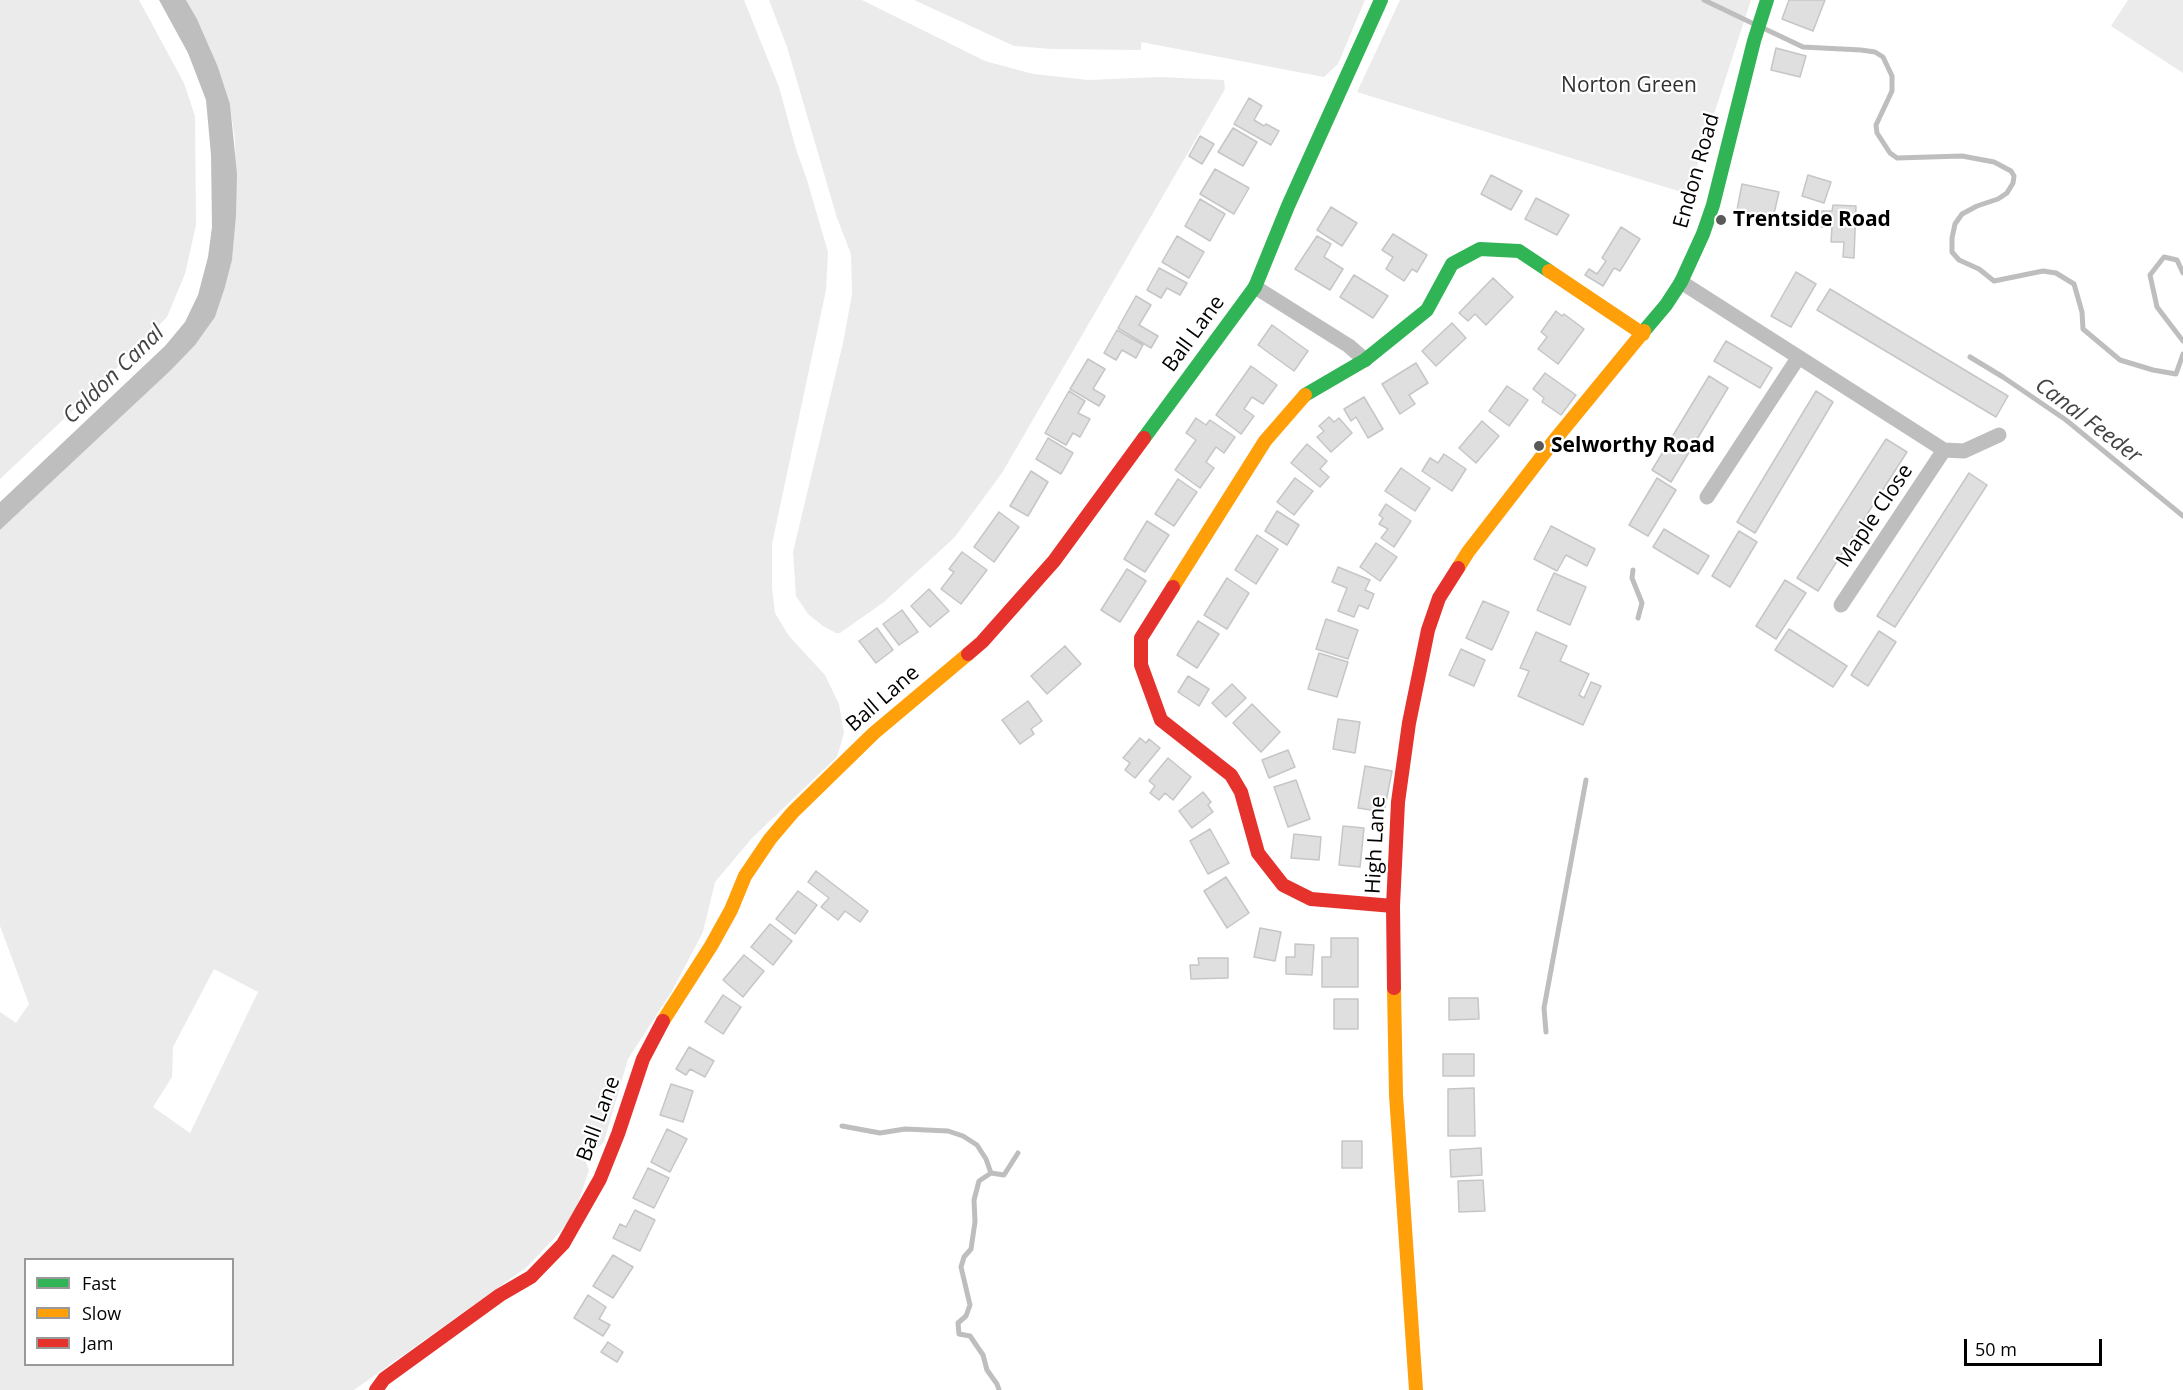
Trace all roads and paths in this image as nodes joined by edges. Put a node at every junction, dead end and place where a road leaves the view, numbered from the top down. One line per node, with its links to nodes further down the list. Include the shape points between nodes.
1 (1381, 0): 4 (street, Ball Lane)
2 (1766, 3): 3 (street, Endon Road, via 1713,205)
3 (1681, 282): 5 (street, Endon Road); 6 (street)
4 (1255, 287): 7 (street); 14 (street, Ball Lane, via 1054,561 982,642 874,733 770,839 745,876 721,928 643,1059 600,1179 563,1244 531,1276 384,1379)
5 (1643, 333): 7 (street, via 1519,251 1480,249 1452,264 1427,310); 8 (street, Endon Road)
6 (1798, 358): 10 (street); 11 (street)
7 (1365, 360): 13 (street, via 1304,396 1265,441 1141,638 1141,665 1161,720 1231,774 1241,792 1258,853 1283,885 1311,899)
8 (1615, 367): 13 (street, High Lane, via 1468,552 1438,598 1409,723 1398,802)
9 (1999, 435): 10 (street, via 1964,451)
10 (1944, 450): 12 (street, Maple Close)
11 (1707, 497)
12 (1841, 605)
13 (1393, 906): 15 (street, High Lane, via 1396,1095)
14 (376, 1390)
15 (1416, 1390)

